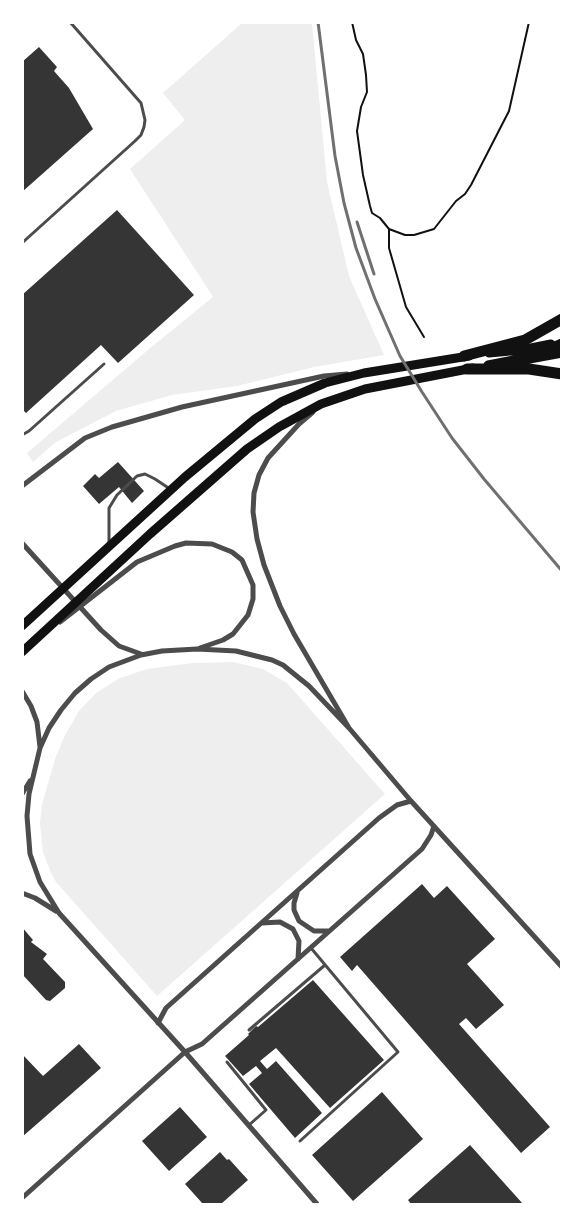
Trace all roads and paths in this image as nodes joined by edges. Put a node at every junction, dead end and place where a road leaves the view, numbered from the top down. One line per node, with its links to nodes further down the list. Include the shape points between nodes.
1 (70, 22): 5 (lane, via 141,103 144,127 135,141)
2 (352, 22): 4 (path, via 356,40 364,54 366,75 367,92 357,131 363,175 372,213)
3 (529, 22): 4 (path, via 509,110 465,194 434,228 414,235)
4 (389, 229): 7 (path, via 389,248 406,307)
5 (22, 243)
6 (562, 319): 10 (highway, via 525,340)
7 (424, 337)
8 (562, 342): 10 (main road); 11 (main road)
9 (562, 352): 11 (highway)
10 (464, 356): 14 (main road)
11 (513, 361): 13 (main road)
12 (104, 364): 17 (lane)
13 (467, 369): 15 (highway, via 529,368); 16 (main road, via 365,389)
14 (364, 373): 18 (street, via 324,376 182,407 112,427 85,438); 19 (main road, via 325,383 281,402 255,419)
15 (562, 374)
16 (321, 404): 24 (main road, via 247,449); 27 (street, via 268,458 254,493 253,512 264,565 280,606)
17 (22, 435)
18 (22, 486)
19 (170, 490): 21 (main road); 21 (lane, via 145,474 137,476 117,495 109,508)
20 (23, 544): 25 (street, via 118,646)
21 (110, 545): 22 (main road)
22 (22, 626)
23 (197, 649): 24 (street, via 233,634 242,626 251,608 253,585 242,560 212,544 175,546 137,562); 25 (street); 27 (street, via 248,653 277,662 309,686)
24 (23, 651)
25 (141, 655): 28 (street, via 91,678 60,710)
26 (23, 691): 28 (street, via 37,722)
27 (349, 728): 31 (street)
28 (40, 748): 29 (street)
29 (34, 774): 30 (street); 35 (street, via 27,816 30,854 40,882)
30 (22, 794)
31 (411, 801): 32 (street); 33 (street, via 388,810)
32 (434, 826): 37 (street, via 422,849); 41 (street)
33 (298, 890): 36 (street); 37 (street, via 294,910 299,921 314,931)
34 (22, 893): 35 (street)
35 (59, 913): 42 (street)
36 (261, 923): 39 (street, via 280,922 293,929 299,941); 42 (street, via 166,1008)
37 (329, 932): 38 (street)
38 (311, 948): 39 (street); 40 (lane)
39 (298, 959): 44 (street, via 202,1044)
40 (325, 965): 43 (lane); 47 (lane, via 398,1052)
41 (562, 967)
42 (158, 1022): 44 (street)
43 (249, 1030)
44 (185, 1052): 46 (street); 48 (street)
45 (227, 1062): 46 (lane, via 266,1110)
46 (248, 1125): 49 (street)
47 (300, 1141)
48 (22, 1198)
49 (317, 1204)

